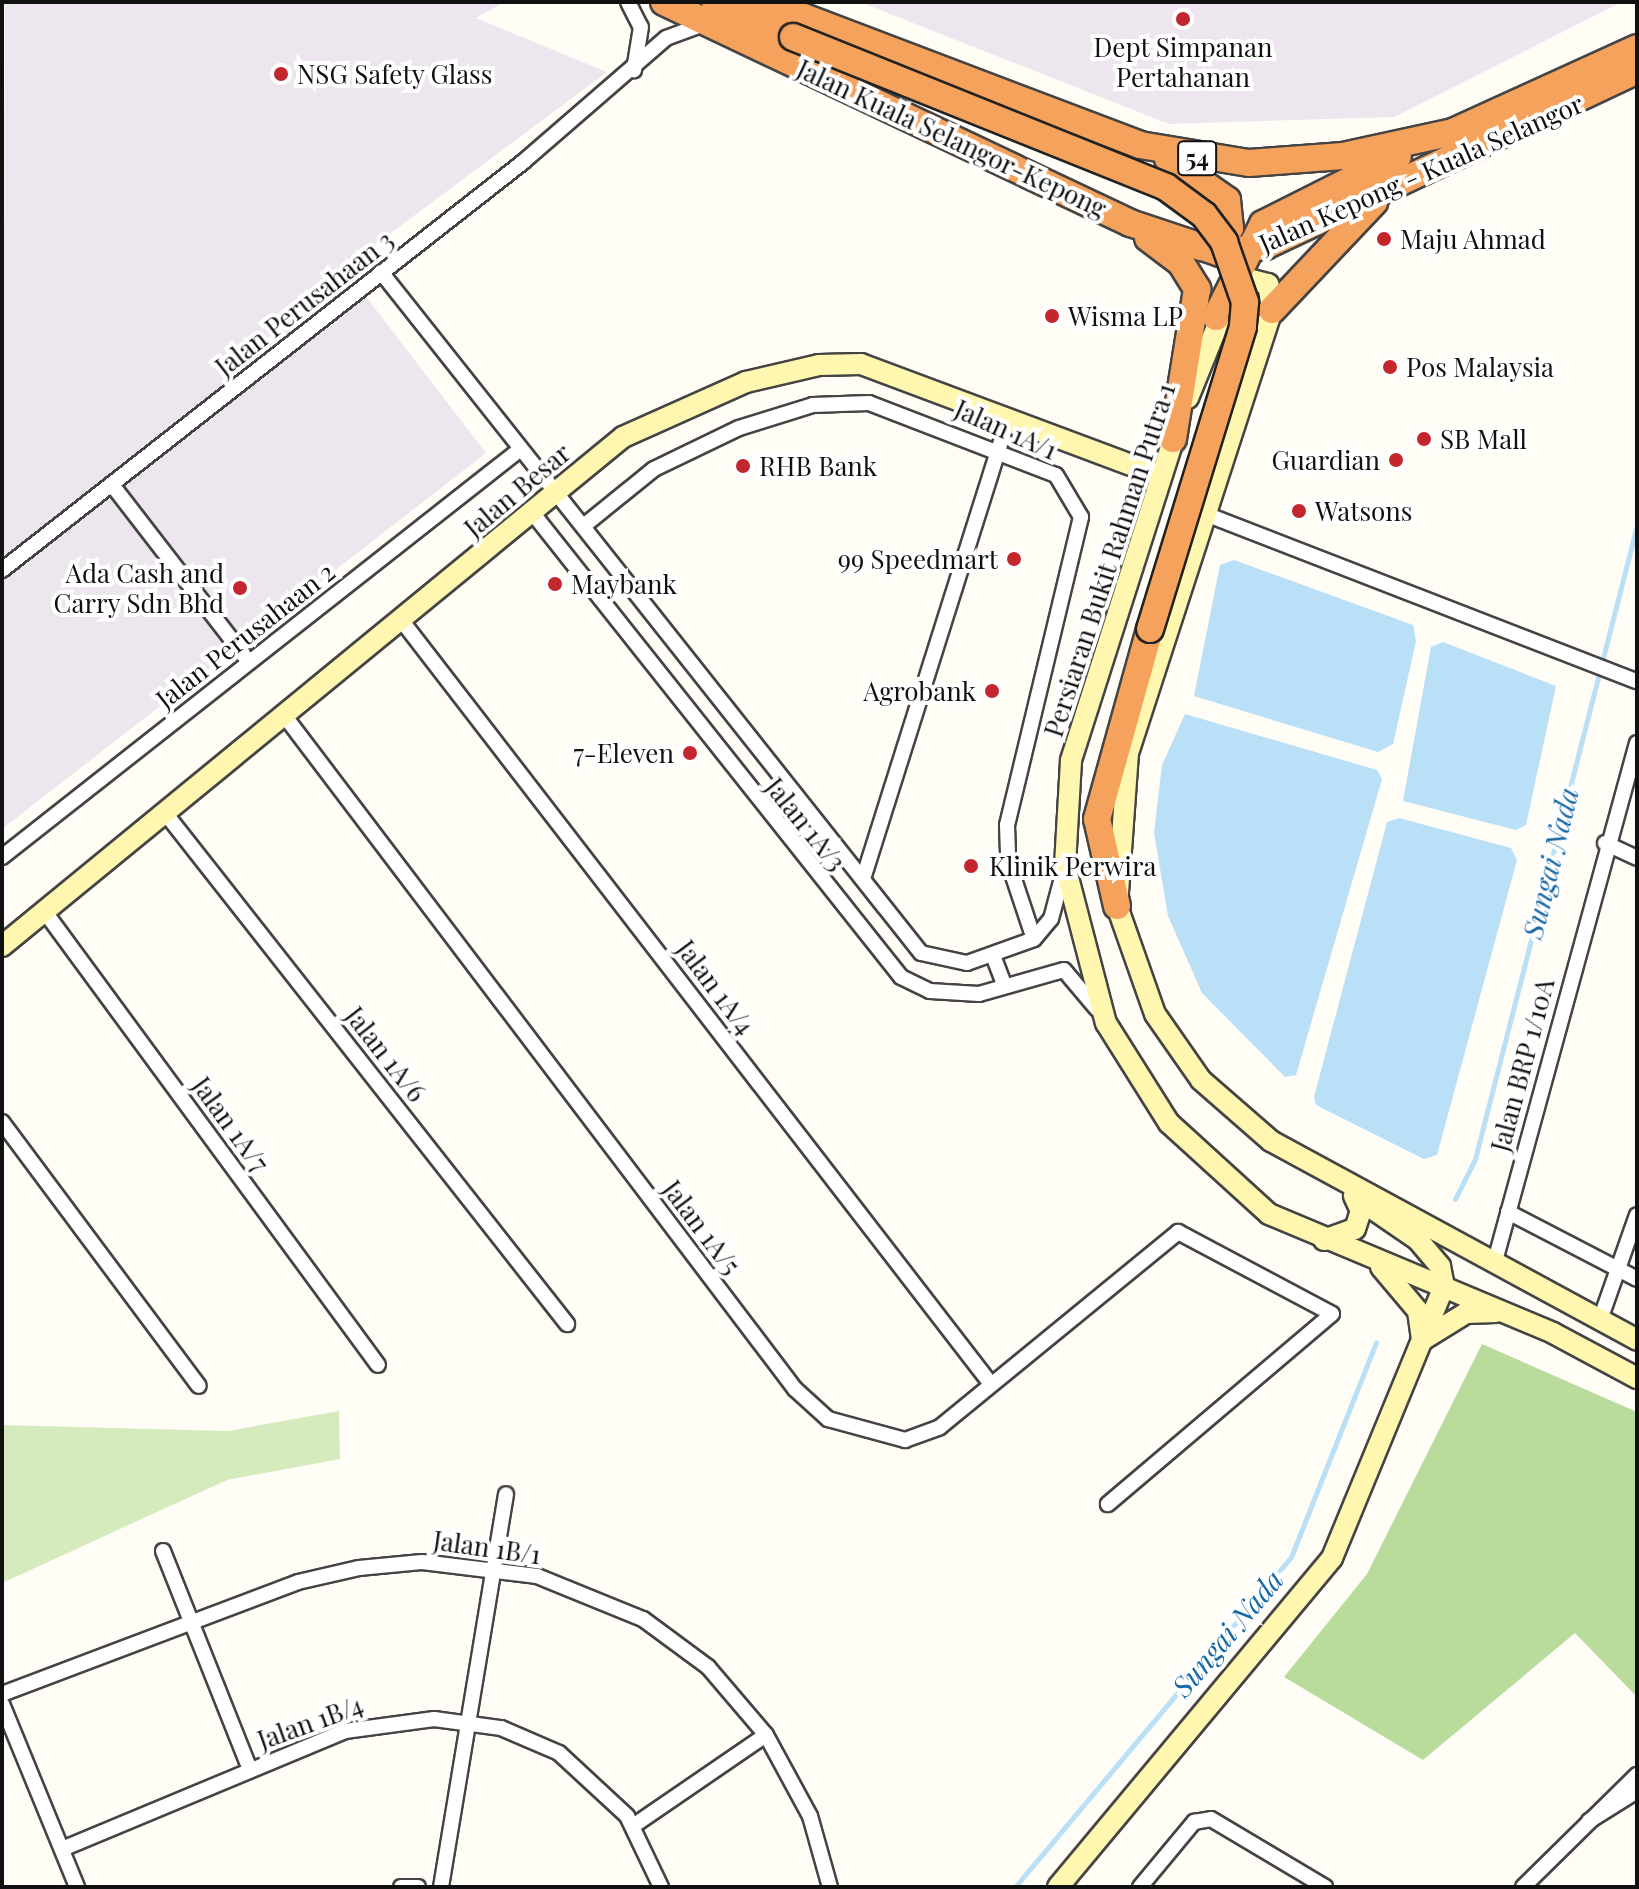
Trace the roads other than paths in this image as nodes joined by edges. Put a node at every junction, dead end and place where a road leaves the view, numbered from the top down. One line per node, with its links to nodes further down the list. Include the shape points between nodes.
1 (628, 2): 6 (street, via 641,27)
2 (664, 2): 4 (highway)
3 (764, 2): 9 (highway, Jalan Kepong - Kuala Selangor / 54)
4 (712, 13): 6 (street, Jalan Perusahaan 3, via 666,38); 11 (highway, Jalan Kuala Selangor-Kepong); 39 (highway, bridge, via 793,37 1166,187 1204,215 1224,242 1245,302 1243,327 1097,819)
5 (1637, 48): 8 (highway, Jalan Kepong - Kuala Selangor / 54)
6 (634, 70): 14 (street, Jalan Perusahaan 3)
7 (1637, 70): 10 (highway, Jalan Kepong - Kuala Selangor)
8 (1453, 132): 9 (highway, Jalan Kepong - Kuala Selangor / 54, via 1301,161 1249,163); 13 (highway, via 1320,190 1263,224)
9 (1140, 145): 12 (highway, via 1189,169 1227,200 1230,228)
10 (1388, 188): 13 (highway, Jalan Kepong - Kuala Selangor); 15 (highway)
11 (1130, 223): 12 (highway, Jalan Kuala Selangor-Kepong); 18 (highway, via 1181,263 1197,289)
12 (1198, 249): 13 (highway, Jalan Kepong - Kuala Selangor)
13 (1242, 252): 16 (highway)
14 (381, 272): 19 (street, Jalan 1A/3, via 476,386); 22 (street, Jalan Perusahaan 3)
15 (1272, 310): 16 (main road, via 1268,284 1248,279); 25 (main road)
16 (1216, 317): 18 (main road, Persiaran Bukit Rahman Putra 1)
17 (1009, 416): 20 (street); 21 (main road, Jalan Besar); 23 (main road, Jalan Besar, via 861,364 819,365 746,382 623,437)
18 (1173, 439): 21 (main road, Persiaran Bukit Rahman Putra 1)
19 (518, 451): 23 (street, Jalan 1A/3); 29 (street, Jalan Perusahaan 2)
20 (998, 451): 26 (street, Jalan 1A/1, via 869,403 813,405 739,428 654,469); 38 (street); 41 (street, Jalan 1A/1, via 1056,475 1081,517 1010,790 1008,861)
21 (1161, 476): 37 (main road, Persiaran Bukit Rahman Putra 1, via 1071,761)
22 (113, 486): 27 (street, Jalan Perusahaan 3); 29 (street)
23 (558, 489): 24 (main road, Jalan Besar); 26 (street, Jalan 1A/3)
24 (531, 511): 28 (main road, Jalan Besar); 44 (street, Jalan 1A/3, via 901,977 956,994)
25 (1203, 513): 30 (street); 39 (main road, via 1128,753)
26 (586, 524): 38 (street, Jalan 1A/3)
27 (2, 570)
28 (402, 621): 31 (main road, Jalan Besar); 64 (street, Jalan 1A/4)
29 (249, 662): 35 (street, Jalan Perusahaan 2)
30 (1630, 678)
31 (287, 719): 33 (main road, Jalan Besar); 64 (street, Jalan 1A/5, via 795,1389 828,1419 905,1440 940,1427)
32 (1637, 743): 34 (street, Jalan BRP 1/10A)
33 (166, 814): 40 (main road, Jalan Besar); 59 (street, Jalan 1A/6)
34 (1605, 843): 36 (street); 49 (street, Jalan BRP 1/10A)
35 (2, 857)
36 (1637, 858)
37 (1065, 866): 41 (street, via 1051,919); 45 (main road, Persiaran Bukit Rahman Putra 1)
38 (863, 879): 43 (street, Jalan 1A/3, via 921,953 942,963)
39 (1117, 906): 47 (main road, via 1155,1014 1201,1080)
40 (45, 912): 42 (main road, Jalan Besar); 62 (street, Jalan 1A/7)
41 (1034, 939): 43 (street, Jalan 1A/3)
42 (2, 946)
43 (994, 958): 44 (street)
44 (1005, 986): 45 (street, Jalan 1A/3, via 1064,970)
45 (1106, 1023): 51 (main road, Persiaran Bukit Rahman Putra 1, via 1169,1123 1207,1163 1269,1214)
46 (2, 1122): 65 (street)
47 (1318, 1171): 48 (main road); 53 (main road)
48 (1361, 1201): 51 (main road, via 1355,1229); 56 (main road, via 1418,1240 1440,1266)
49 (1508, 1212): 53 (street, Jalan BRP 1/10A); 54 (street)
50 (1637, 1215): 54 (street)
51 (1317, 1240): 52 (main road, Persiaran Bukit Rahman Putra 1)
52 (1375, 1261): 56 (main road, Persiaran Bukit Rahman Putra 1); 61 (main road, via 1418,1311)
53 (1495, 1261): 58 (main road)
54 (1619, 1270): 55 (street); 58 (street)
55 (1637, 1279)
56 (1444, 1286): 57 (main road, Persiaran Bukit Rahman Putra 1); 61 (main road)
57 (1504, 1312): 61 (main road, via 1466,1313); 63 (main road, Persiaran Bukit Rahman Putra 1)
58 (1600, 1320): 60 (main road)
59 (567, 1324)
60 (1637, 1340)
61 (1422, 1341): 80 (main road, via 1332,1558)
62 (378, 1365)
63 (1637, 1378)
64 (990, 1383): 67 (street, Jalan 1A/5, via 1178,1232 1332,1314)
65 (199, 1386)
66 (506, 1494): 69 (street)
67 (1108, 1504)
68 (163, 1551): 70 (street)
69 (492, 1568): 70 (street, Jalan 1B/1, via 422,1562 359,1568 298,1582); 73 (street); 74 (street, Jalan 1B/1, via 590,1593 643,1619 708,1667)
70 (197, 1622): 71 (street, Jalan 1B/1); 75 (street)
71 (2, 1694)
72 (2, 1704): 81 (street)
73 (466, 1723): 75 (street, Jalan 1B/4, via 375,1722); 79 (street, Jalan 1B/4, via 501,1728 559,1753); 85 (street)
74 (766, 1735): 79 (street); 87 (street, Jalan 1B/1, via 810,1816)
75 (250, 1770): 81 (street, Jalan 1B/4)
76 (1637, 1775): 78 (street)
77 (1637, 1791): 78 (street)
78 (1589, 1821): 92 (street)
79 (633, 1826): 86 (street, Jalan 1B/4)
80 (1103, 1837): 88 (main road); 89 (main road)
81 (62, 1849): 82 (street)
82 (77, 1887)
83 (401, 1887): 84 (street)
84 (418, 1887)
85 (441, 1887)
86 (661, 1887)
87 (830, 1887)
88 (1058, 1887)
89 (1075, 1887)
90 (1140, 1887): 91 (street, via 1194,1822 1211,1819)
91 (1325, 1887)
92 (1523, 1887)

